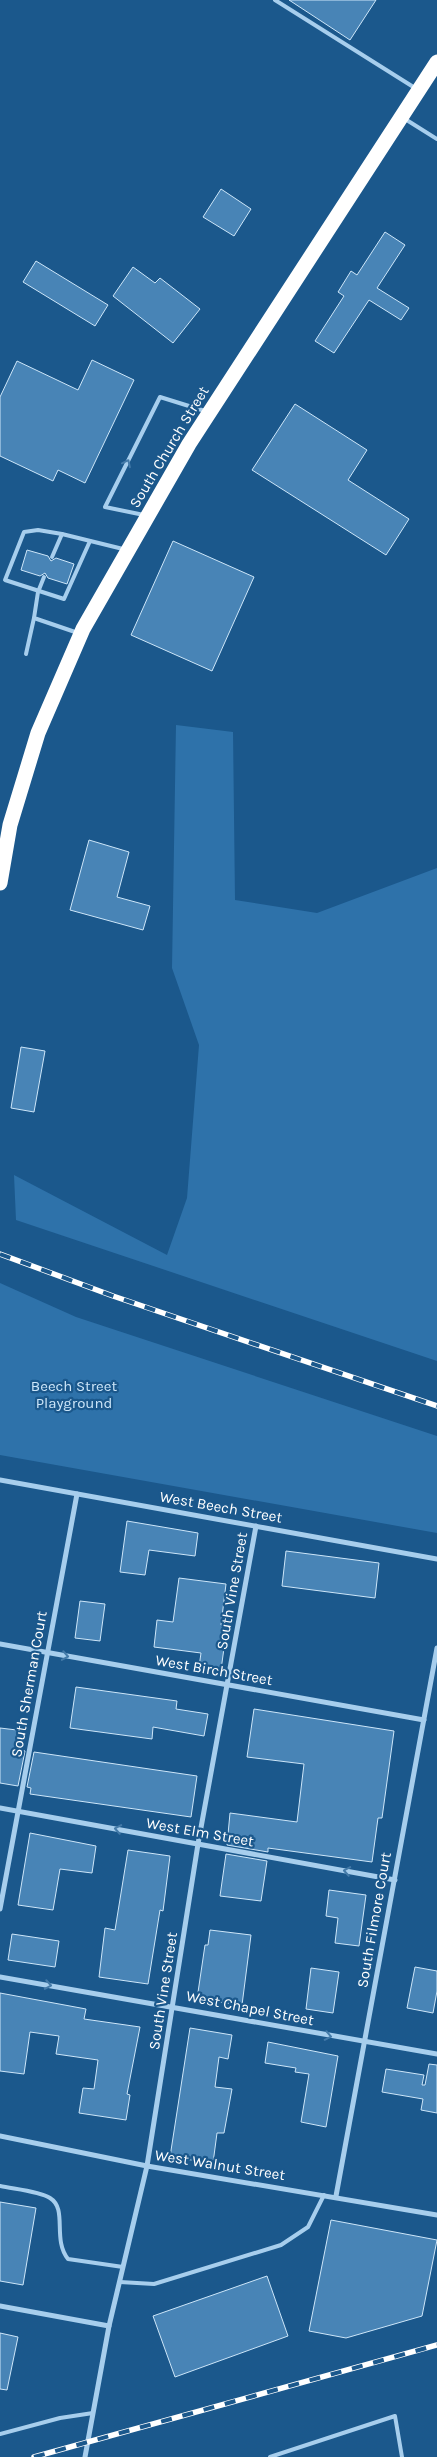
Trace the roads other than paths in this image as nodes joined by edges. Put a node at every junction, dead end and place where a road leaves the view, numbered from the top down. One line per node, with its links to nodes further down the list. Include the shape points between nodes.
1 (275, 0): 3 (lane)
2 (437, 62): 3 (highway, South Church Street)
3 (419, 90): 4 (highway, South Church Street)
4 (402, 117): 5 (lane); 6 (highway, South Church Street)
5 (437, 140)
6 (210, 412): 7 (highway, South Church Street); 7 (lane, one-way to 6, via 105,507 160,397)
7 (147, 516): 10 (highway, South Church Street)
8 (62, 534): 9 (lane); 11 (lane); 13 (lane, via 38,530 24,532 5,580)
9 (90, 541): 10 (lane); 13 (lane, via 64,599)
10 (127, 550): 15 (highway, South Church Street)
11 (52, 557)
12 (44, 577): 13 (lane)
13 (38, 592): 14 (lane)
14 (34, 618): 15 (lane); 16 (lane)
15 (80, 634): 17 (highway, South Church Street, via 38,734 8,825)
16 (26, 654)
17 (0, 883)
18 (0, 1480): 19 (street, West Beech Street)
19 (77, 1494): 20 (street, West Beech Street); 24 (street, South Sherman Court)
20 (256, 1526): 21 (street, West Beech Street); 25 (street, South Vine Street)
21 (437, 1559)
22 (0, 1644): 24 (street, West Birch Street)
23 (437, 1649): 26 (street, South Filmore Court)
24 (48, 1652): 25 (street, West Birch Street, one-way to 25); 28 (street, South Sherman Court)
25 (227, 1685): 26 (street, West Birch Street); 29 (street, South Vine Street)
26 (424, 1720): 30 (street, South Filmore Court)
27 (0, 1808): 28 (street, West Elm Street)
28 (18, 1811): 29 (street, West Elm Street, one-way to 28); 31 (street, South Sherman Court)
29 (198, 1844): 30 (street, West Elm Street, one-way to 29); 33 (street, South Vine Street)
30 (395, 1880): 34 (street, South Filmore Court)
31 (0, 1909)
32 (0, 1977): 33 (street, West Chapel Street, one-way to 33)
33 (174, 2007): 34 (street, West Chapel Street, one-way to 34); 37 (street, South Vine Street)
34 (365, 2043): 35 (street, West Chapel Street); 40 (street, South Filmore Court)
35 (437, 2054)
36 (0, 2136): 37 (street, West Walnut Street)
37 (147, 2166): 39 (street, West Walnut Street); 42 (street, South Vine Street)
38 (0, 2186): 42 (lane, via 48,2196 56,2203 60,2214 58,2239 68,2259)
39 (324, 2195): 40 (street, West Walnut Street); 43 (lane, via 308,2227 281,2245 154,2284)
40 (336, 2196): 41 (street, West Walnut Street)
41 (437, 2215)
42 (123, 2267): 43 (street, South Vine Street)
43 (120, 2282): 45 (street, South Vine Street)
44 (0, 2306): 45 (street)
45 (109, 2326): 46 (street, South Vine Street)
46 (93, 2413): 47 (lane); 48 (street, South Vine Street)
47 (0, 2434)
48 (85, 2457)
49 (270, 2457): 50 (lane, via 394,2416)
50 (402, 2457)

